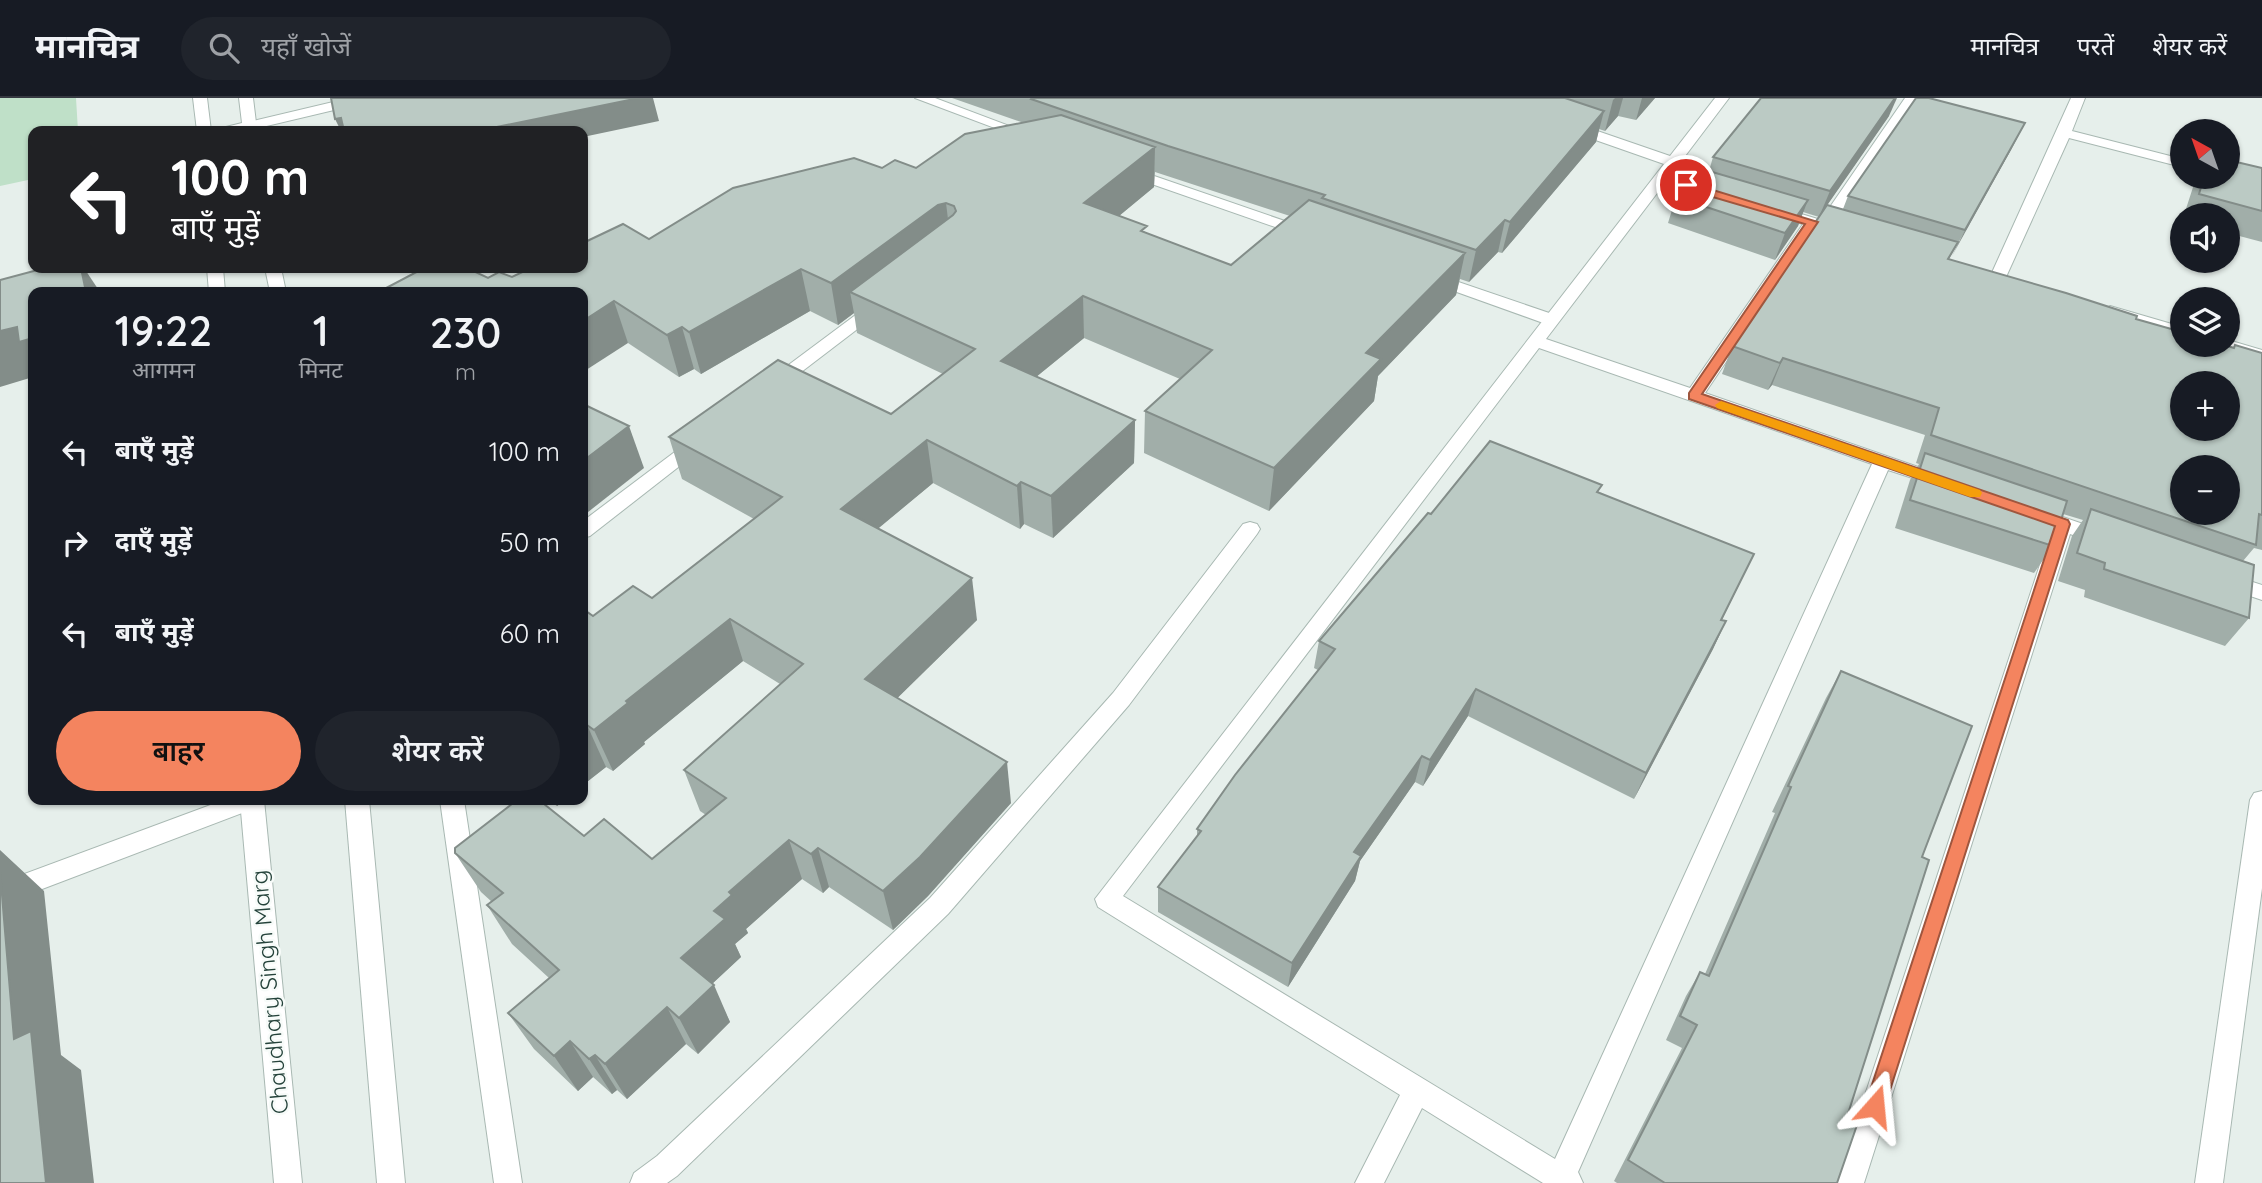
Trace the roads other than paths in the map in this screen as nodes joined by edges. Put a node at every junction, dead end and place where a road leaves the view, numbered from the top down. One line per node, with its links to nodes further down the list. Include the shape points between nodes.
1 (200, 98): 9 (street)
2 (246, 98): 10 (street)
3 (367, 98): 11 (street)
4 (922, 98): 13 (street)
5 (1722, 98): 16 (street)
6 (1912, 98): 19 (street)
7 (2078, 98): 12 (street)
8 (1553, 120): 16 (street)
9 (203, 126)
10 (250, 126)
11 (258, 126)
12 (2064, 133): 14 (street); 23 (street)
13 (1040, 139)
14 (2170, 160)
15 (1116, 166): 21 (street)
16 (1667, 170): 17 (street); 26 (street)
17 (1724, 196)
18 (1762, 208): 19 (street)
19 (1818, 224): 20 (street); 32 (street)
20 (1851, 234)
21 (1327, 241)
22 (1419, 273): 26 (street)
23 (1998, 277)
24 (895, 293): 31 (street)
25 (2090, 305): 27 (street)
26 (1552, 320): 28 (street)
27 (2170, 328)
28 (1536, 341): 32 (street); 49 (street, via 1107,899)
29 (2240, 349): 30 (street)
30 (2262, 355)
31 (762, 394)
32 (1694, 396): 34 (street)
33 (708, 435): 38 (street)
34 (1883, 461): 35 (street); 50 (street)
35 (1960, 488)
36 (2011, 506): 37 (street)
37 (2063, 524): 40 (street); 56 (street)
38 (588, 527)
39 (1250, 528): 54 (street, via 1121,699 939,906)
40 (2125, 546)
41 (2212, 576): 42 (street)
42 (2262, 593)
43 (2262, 800): 57 (street)
44 (238, 805): 48 (street)
45 (251, 805): 51 (street, Chaudhary Singh Marg)
46 (357, 805): 52 (street)
47 (453, 805): 53 (street)
48 (0, 894)
49 (1417, 1090): 50 (street); 55 (street)
50 (1565, 1180)
51 (288, 1183)
52 (391, 1183)
53 (508, 1183)
54 (644, 1183)
55 (1369, 1183)
56 (1850, 1183)
57 (2208, 1183)

